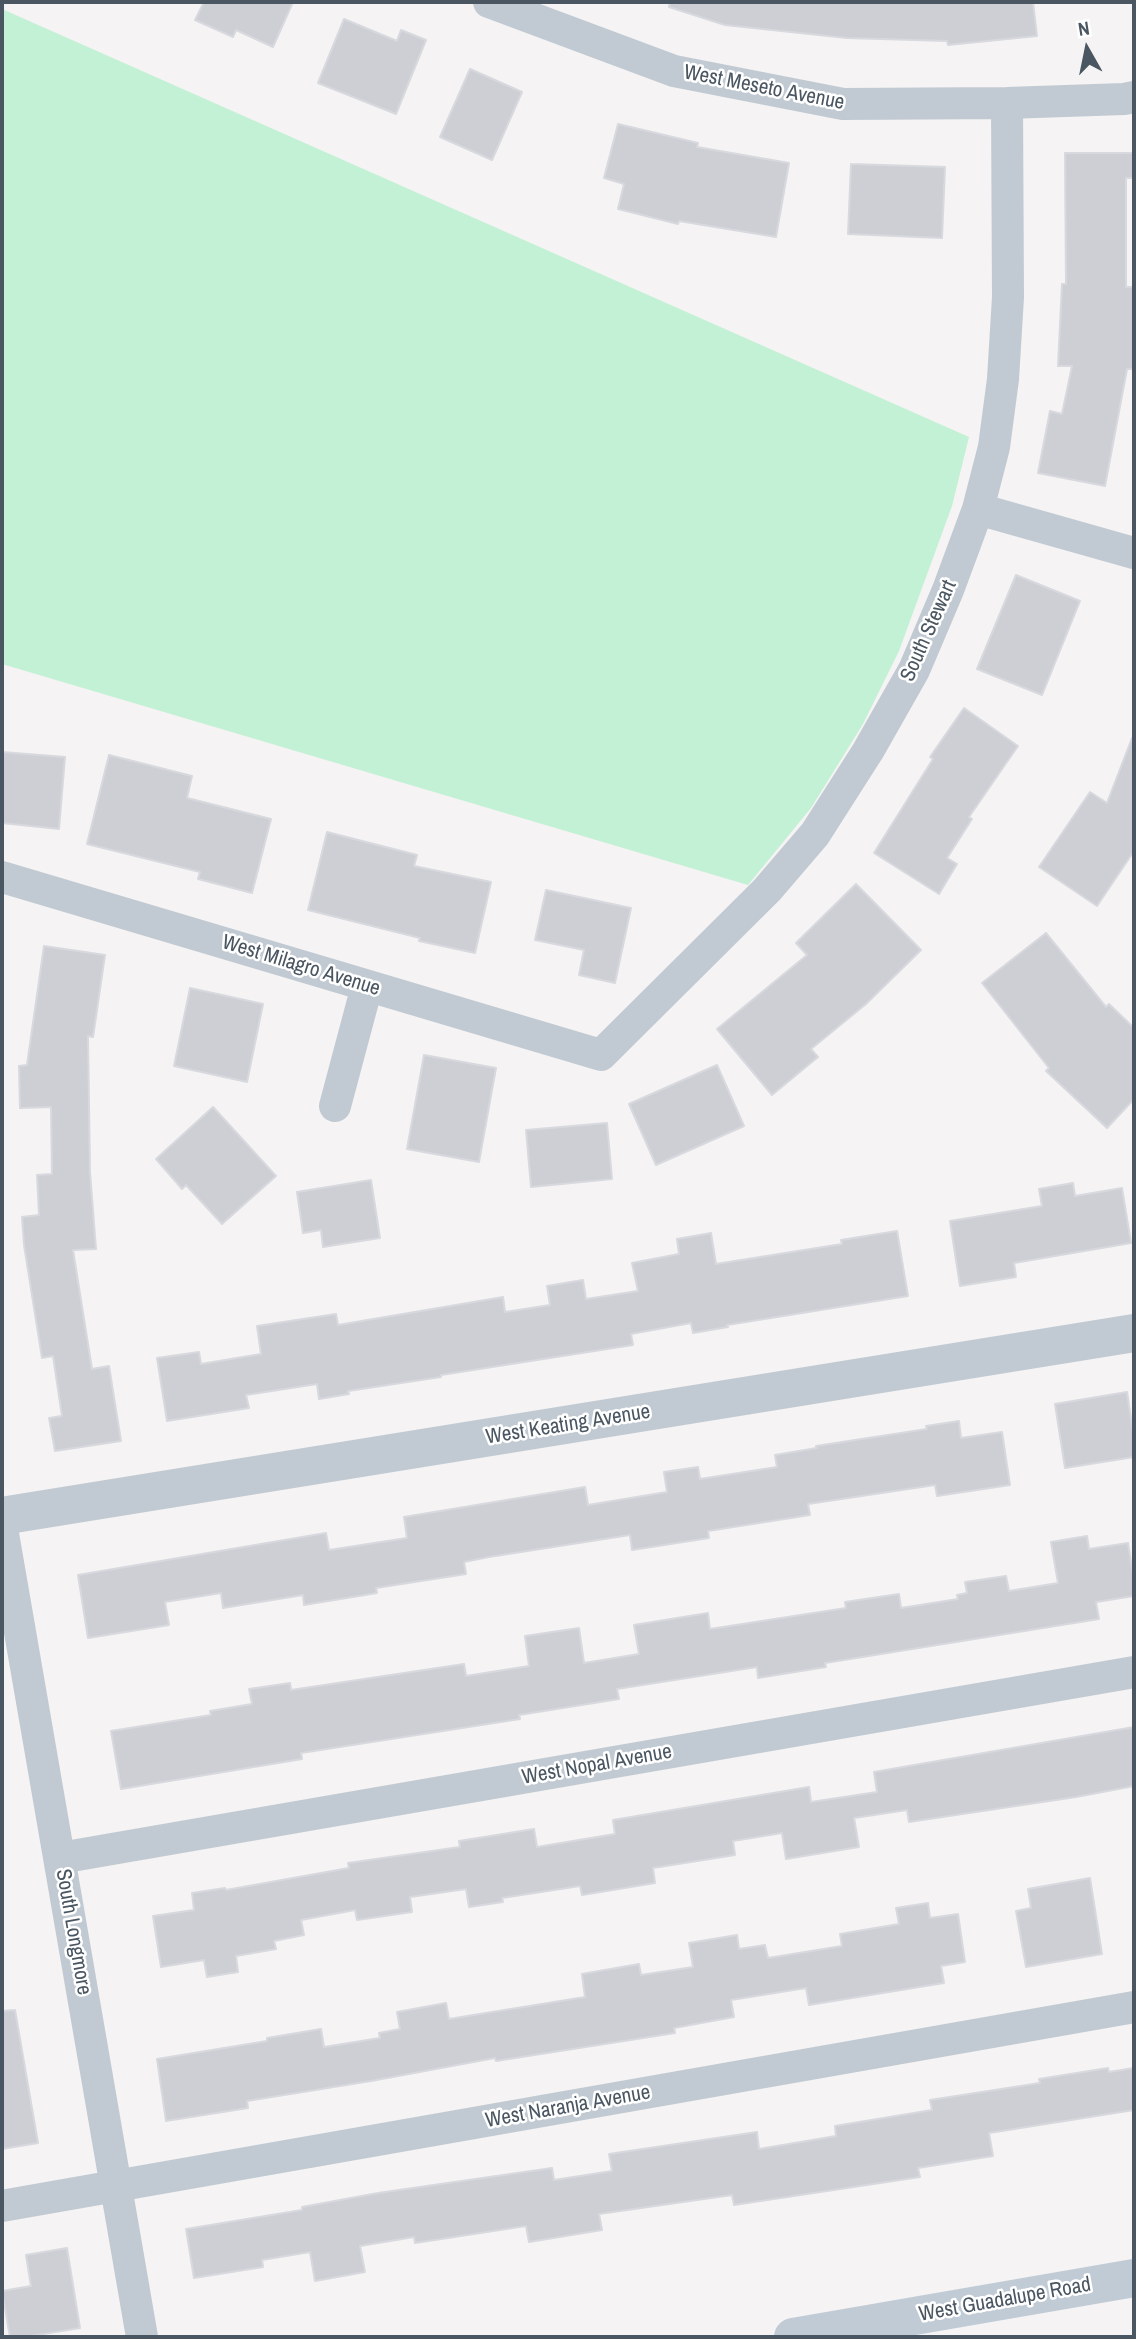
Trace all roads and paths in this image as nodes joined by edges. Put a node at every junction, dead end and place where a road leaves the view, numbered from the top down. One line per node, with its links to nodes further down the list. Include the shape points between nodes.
1 (489, 2): 3 (street, West Meseto Avenue, via 674,71 843,104)
2 (1134, 97): 3 (street, West Meseto Avenue)
3 (1007, 103): 4 (street, South Stewart, via 1004,365 994,447)
4 (978, 509): 5 (street); 8 (street, South Stewart, via 914,670 815,834 767,890)
5 (1134, 553)
6 (2, 877): 7 (street, West Milagro Avenue)
7 (367, 986): 8 (street, West Milagro Avenue); 9 (street)
8 (601, 1055)
9 (335, 1106)
10 (1134, 1333): 11 (street, West Keating Avenue)
11 (2, 1516)
12 (2, 1528): 14 (street, South Longmore)
13 (1134, 1672): 14 (street, West Nopal Avenue)
14 (60, 1858): 16 (street, South Longmore)
15 (1134, 2007): 16 (street, West Naranja Avenue)
16 (117, 2187): 17 (street, West Naranja Avenue); 19 (street, South Longmore)
17 (2, 2206)
18 (1134, 2278): 20 (main road, West Guadalupe Road)
19 (142, 2337)
20 (793, 2337)

